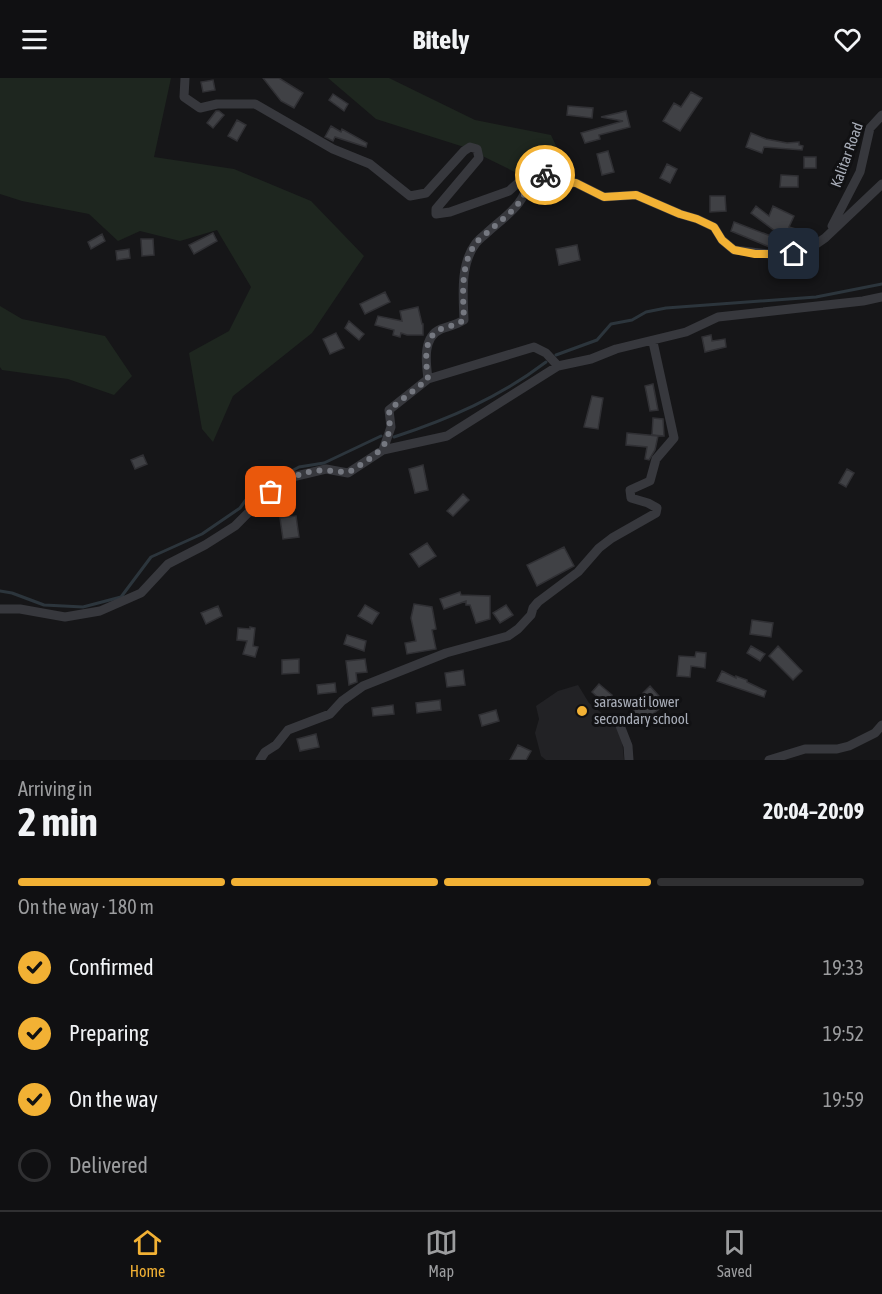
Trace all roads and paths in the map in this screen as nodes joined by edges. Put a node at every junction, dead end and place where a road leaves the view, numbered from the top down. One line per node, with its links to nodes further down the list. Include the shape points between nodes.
1 (185, 78): 3 (street, via 184,97 192,104 200,108 255,104 333,149 370,164 410,196 426,193 464,151 470,147 477,149 479,158 436,209 436,214 501,194)
2 (882, 115): 5 (street, Kalitar Road, via 870,128 860,172)
3 (531, 176): 5 (street, via 547,174 556,181 576,183 604,197 636,195 714,227 734,250 794,254); 9 (street, via 526,195 515,209 476,243 463,281 464,320 437,330 429,343)
4 (882, 184): 5 (street)
5 (825, 238)
6 (882, 297): 7 (street, via 718,317 686,333)
7 (653, 342): 8 (street); 14 (street, via 674,438 656,459 650,481 630,490 631,498 657,508 656,513 599,548 578,572 538,602 531,615 508,636 446,653 363,686 330,714 288,730)
8 (558, 366): 9 (street, via 534,347); 10 (street, via 447,436)
9 (428, 379): 10 (street, via 389,410 391,427)
10 (383, 450): 11 (street, via 348,473 326,469 288,478 235,526 168,564 141,593 100,611 65,616)
11 (0, 609)
12 (619, 723): 15 (street)
13 (882, 725): 16 (street, via 849,746 805,748)
14 (260, 760)
15 (629, 760)
16 (769, 760)

